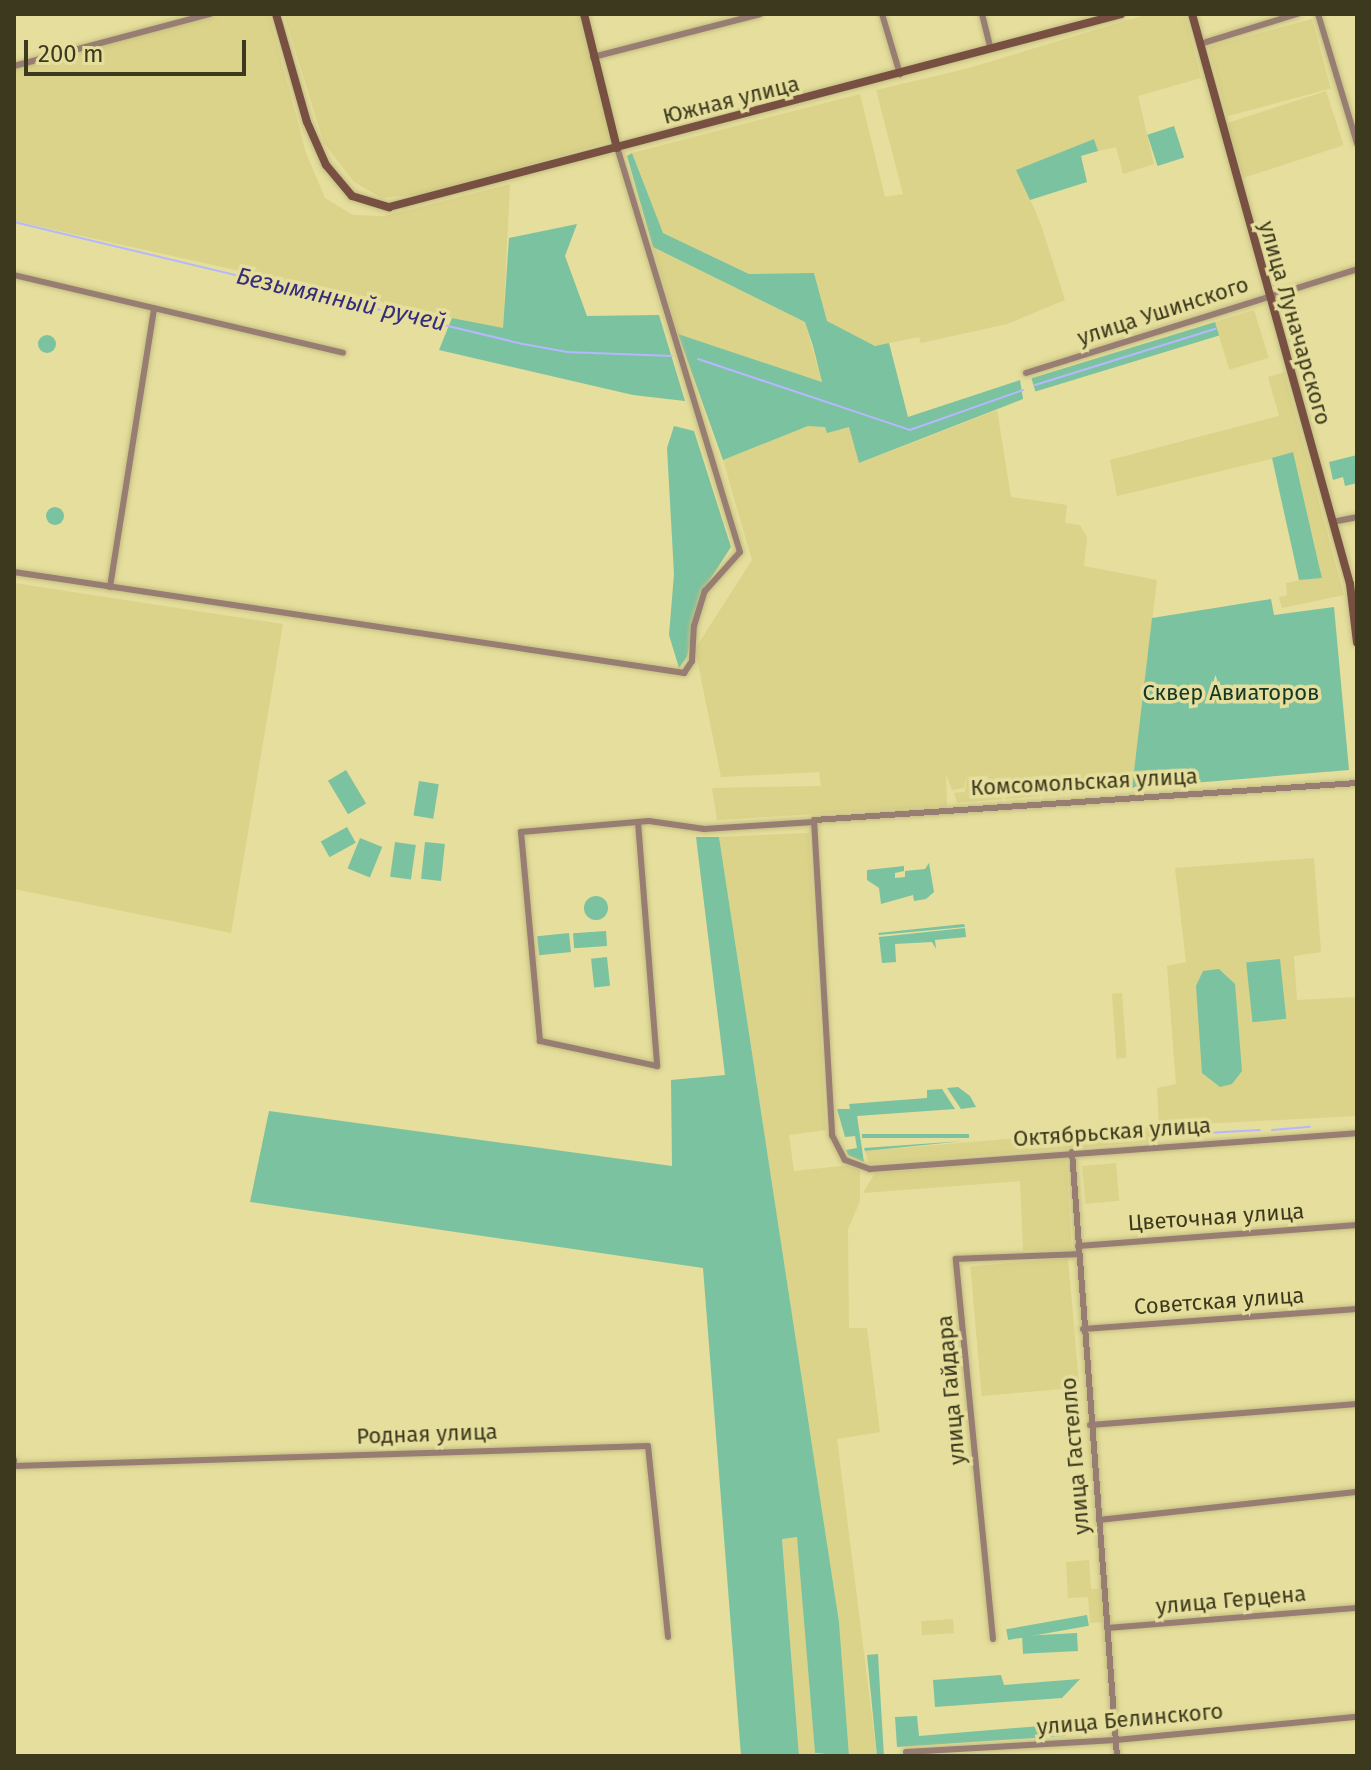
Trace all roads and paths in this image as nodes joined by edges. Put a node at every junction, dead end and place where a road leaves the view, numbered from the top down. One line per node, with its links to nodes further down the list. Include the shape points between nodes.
1 (210, 14): 14 (street)
2 (276, 14): 17 (street, Южная улица, via 316,147 352,196 376,207 402,205)
3 (584, 14): 13 (street)
4 (760, 14): 13 (street)
5 (882, 14): 15 (street)
6 (982, 14): 12 (street)
7 (1121, 14): 12 (street, Южная улица)
8 (1192, 14): 11 (street, улица Луначарского)
9 (1297, 14): 11 (street)
10 (1318, 14): 16 (street)
11 (1200, 44): 20 (street, улица Луначарского)
12 (991, 50): 15 (street, Южная улица)
13 (593, 57): 17 (street)
14 (14, 66)
15 (900, 74): 17 (street, Южная улица)
16 (1357, 143)
17 (617, 148): 27 (street, via 740,552 705,591 694,626 692,661 684,673)
18 (1357, 269): 20 (street, улица Ушинского)
19 (14, 275): 21 (street)
20 (1268, 297): 23 (street, улица Ушинского); 25 (street, улица Луначарского)
21 (154, 308): 22 (street); 27 (street)
22 (343, 353)
23 (1026, 373)
24 (1357, 517): 25 (street)
25 (1332, 522): 28 (street, улица Луначарского, via 1350,584)
26 (14, 572): 27 (street)
27 (110, 587)
28 (1357, 643)
29 (1357, 783): 30 (street, Комсомольская улица)
30 (814, 821): 31 (street, Комсомольская улица, via 704,829); 33 (street, Октябрьская улица, via 832,1135 845,1160 870,1169)
31 (638, 822): 31 (street, Комсомольская улица, via 659,1064 657,1066 540,1041 521,832)
32 (1357, 1133): 33 (street, Октябрьская улица)
33 (1072, 1152): 35 (street, улица Гастелло)
34 (1357, 1225): 35 (street, Цветочная улица)
35 (1078, 1246): 36 (street, улица Гастелло)
36 (1079, 1254): 38 (street, улица Гастелло); 47 (street, улица Гайдара, via 956,1259)
37 (1357, 1309): 38 (street, Советская улица)
38 (1083, 1329): 40 (street, улица Гастелло)
39 (1357, 1404): 40 (street)
40 (1090, 1425): 43 (street, улица Гастелло)
41 (14, 1463): 46 (street, Родная улица, via 648,1446 653,1455)
42 (1357, 1492): 43 (street)
43 (1099, 1520): 45 (street, улица Гастелло)
44 (1357, 1608): 45 (street, улица Герцена)
45 (1107, 1628): 49 (street, улица Гастелло)
46 (668, 1637)
47 (993, 1639)
48 (1357, 1717): 49 (street, улица Белинского)
49 (1116, 1740): 50 (street, улица Белинского); 51 (street, улица Гастелло)
50 (906, 1752)
51 (1117, 1756)

